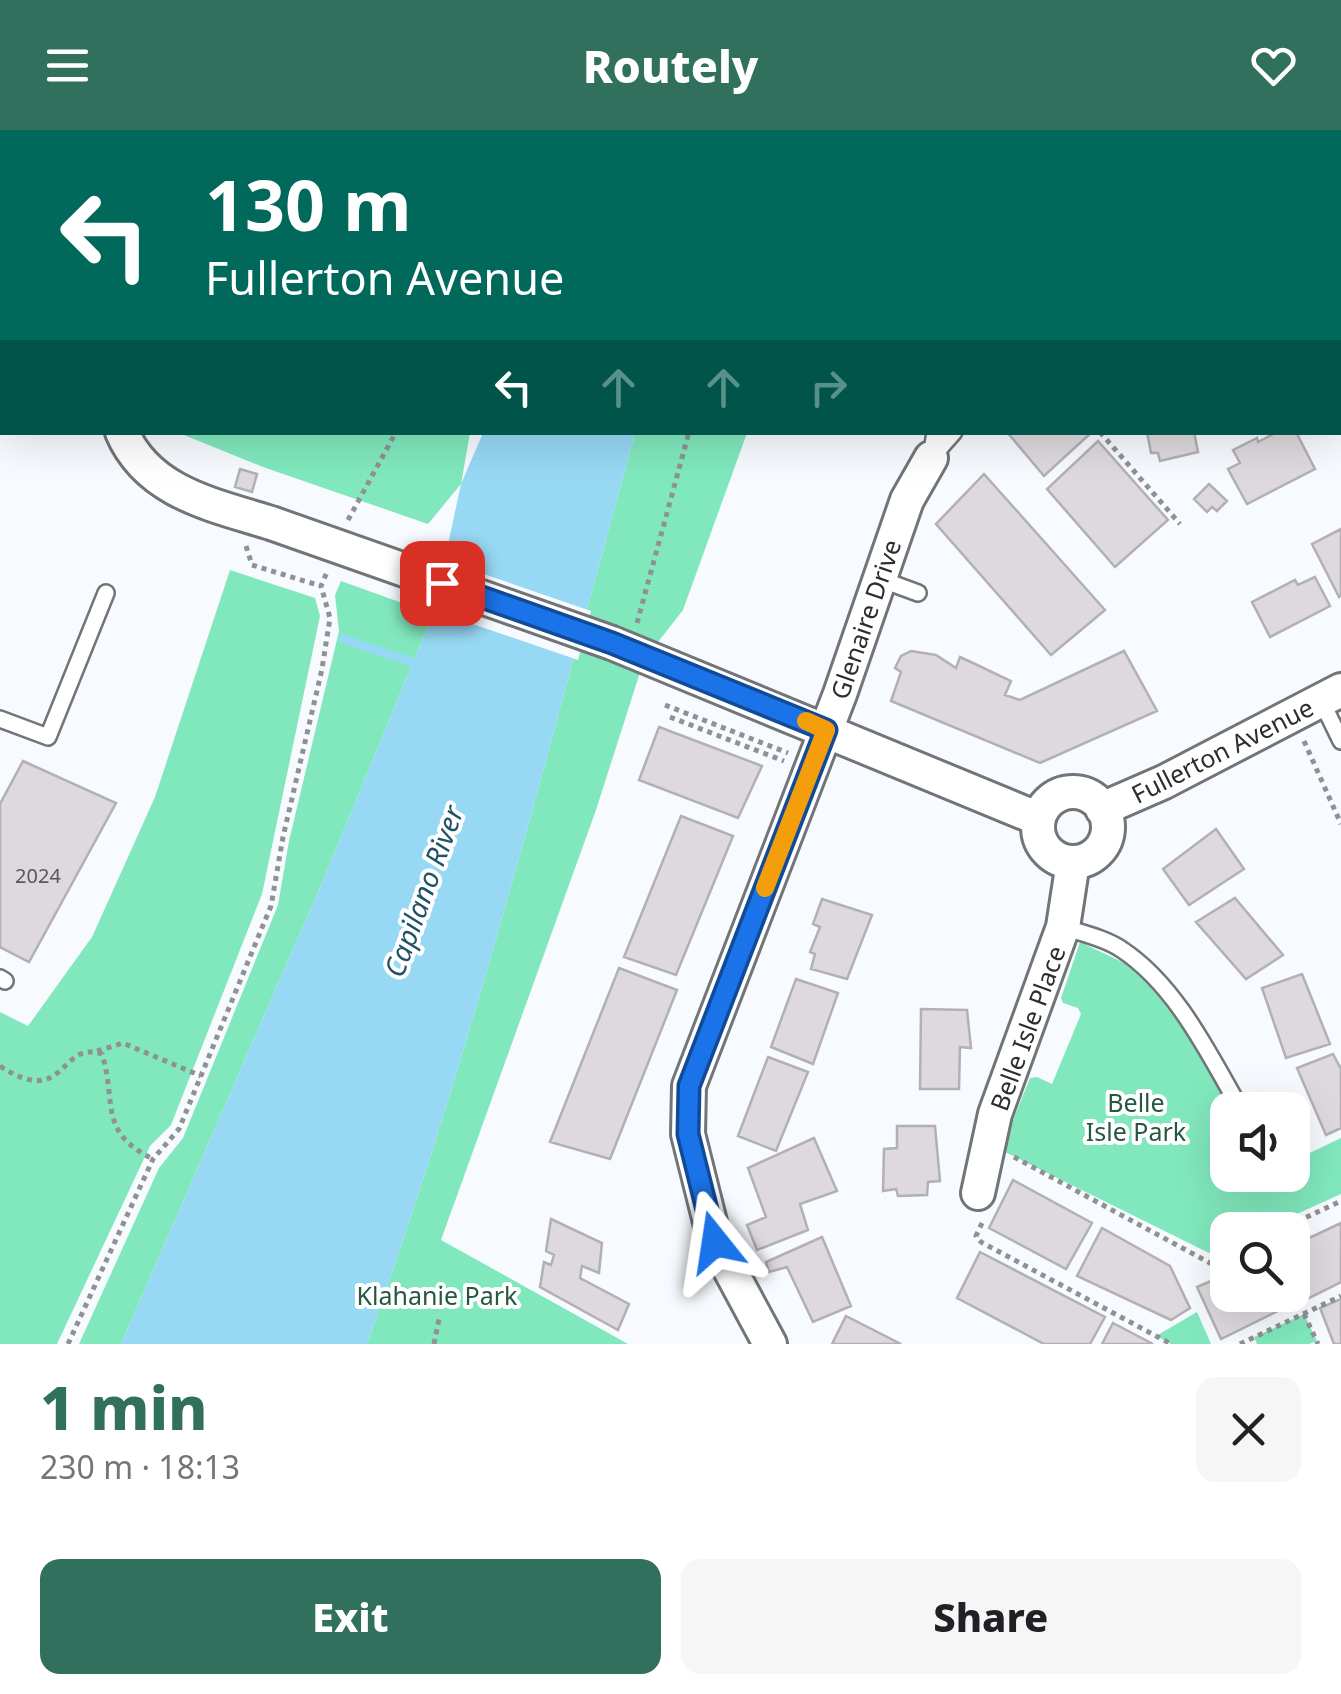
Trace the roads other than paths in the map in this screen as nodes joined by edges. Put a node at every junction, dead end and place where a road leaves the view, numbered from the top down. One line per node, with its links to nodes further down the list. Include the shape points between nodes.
1 (124, 435): 8 (street, bridge, via 160,481 257,531 621,646)
2 (933, 445): 3 (street, Glenaire Drive)
3 (880, 579): 4 (lane); 8 (street, Glenaire Drive)
4 (918, 592)
5 (106, 593): 7 (lane, via 48,737)
6 (1318, 702): 9 (lane); 10 (street, Fullerton Avenue)
7 (0, 719)
8 (826, 730): 11 (street); 16 (street, Glenaire Drive, via 689,1086 688,1134 715,1242)
9 (1341, 741)
10 (1102, 809): 11 (street, via 1085,794 1062,794); 12 (street, via 1106,839 1093,856)
11 (1039, 819): 12 (street, via 1046,849)
12 (1073, 862): 13 (street, Belle Isle Place)
13 (1063, 927): 14 (lane, via 1119,947 1154,977); 15 (street, Belle Isle Place, via 996,1114)
14 (1231, 1092)
15 (980, 1187)
16 (770, 1344)

